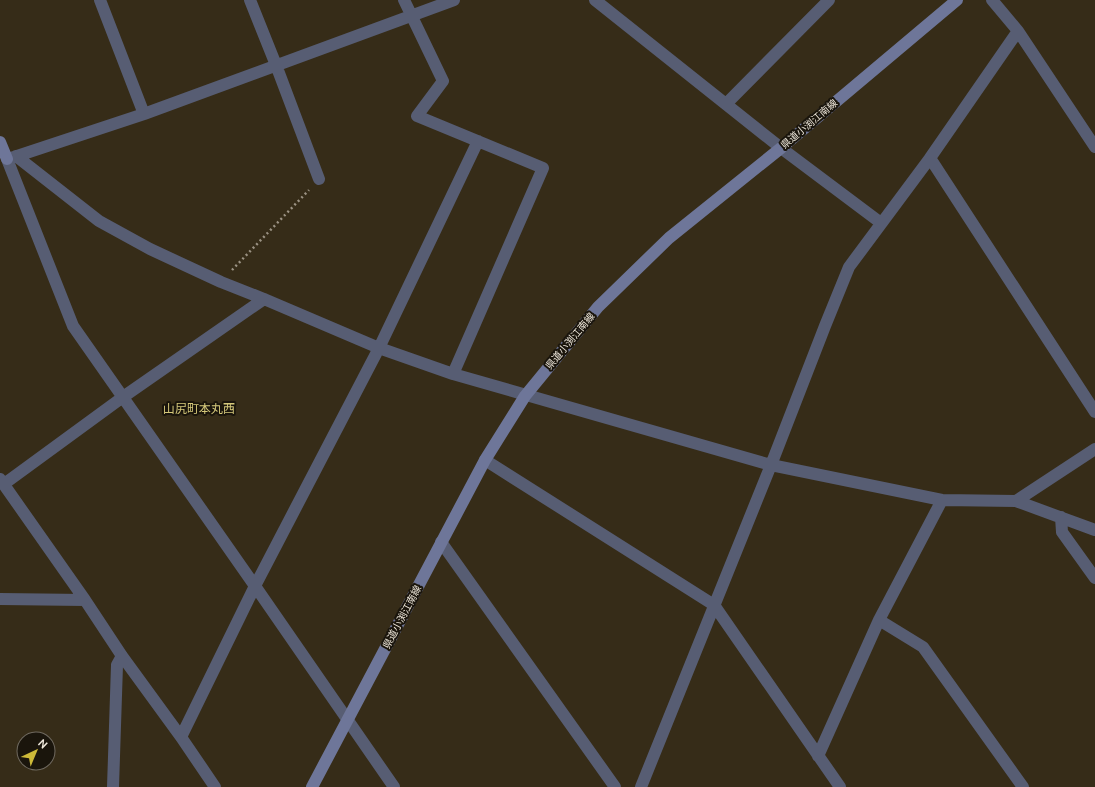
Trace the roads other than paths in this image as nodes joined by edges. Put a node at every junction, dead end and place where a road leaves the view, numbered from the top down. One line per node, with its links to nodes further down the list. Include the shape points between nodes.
1 (100, 0): 13 (street)
2 (250, 0): 11 (street)
3 (404, 0): 9 (street)
4 (454, 0): 9 (street)
5 (595, 0): 12 (street)
6 (829, 0): 12 (street)
7 (957, 0): 17 (main road, 県道小渕江南線)
8 (992, 0): 10 (street)
9 (412, 16): 11 (street); 15 (street, via 443,82 417,116)
10 (1018, 31): 16 (street); 18 (street)
11 (276, 65): 13 (street); 20 (street)
12 (726, 104): 17 (street)
13 (144, 114): 19 (street)
14 (0, 142): 19 (main road)
15 (478, 142): 23 (street); 24 (street, via 543,168)
16 (1095, 147)
17 (781, 148): 21 (street); 25 (main road, 県道小渕江南線, via 669,238 598,308)
18 (930, 158): 21 (street); 27 (street)
19 (8, 159): 22 (street, via 99,221 150,249); 26 (street, via 73,326)
20 (319, 179)
21 (881, 223): 30 (street, via 849,267)
22 (264, 299): 23 (street); 26 (street)
23 (379, 348): 24 (street); 38 (street)
24 (453, 374): 25 (street)
25 (525, 396): 29 (main road, 県道小渕江南線); 30 (street)
26 (123, 397): 31 (street); 38 (street)
27 (1095, 412)
28 (1095, 449): 33 (street)
29 (484, 460): 36 (main road, 県道小渕江南線); 41 (street)
30 (771, 466): 32 (street); 41 (street)
31 (2, 482): 40 (street)
32 (942, 500): 33 (street); 42 (street)
33 (1016, 501): 34 (street)
34 (1060, 517): 35 (street); 37 (street, via 1062,532)
35 (1095, 530)
36 (441, 542): 44 (main road, 県道小渕江南線); 51 (street)
37 (1095, 578)
38 (255, 586): 44 (street); 45 (street)
39 (0, 599): 40 (street)
40 (85, 600): 43 (street)
41 (714, 605): 46 (street); 52 (street)
42 (878, 620): 46 (street); 54 (street, via 923,647)
43 (122, 656): 45 (street); 47 (street, via 117,665)
44 (348, 721): 49 (main road, 県道小渕江南線); 50 (street)
45 (181, 737): 48 (street)
46 (818, 756): 53 (street)
47 (113, 787)
48 (215, 787)
49 (312, 787)
50 (394, 787)
51 (615, 787)
52 (641, 787)
53 (840, 787)
54 (1023, 787)

